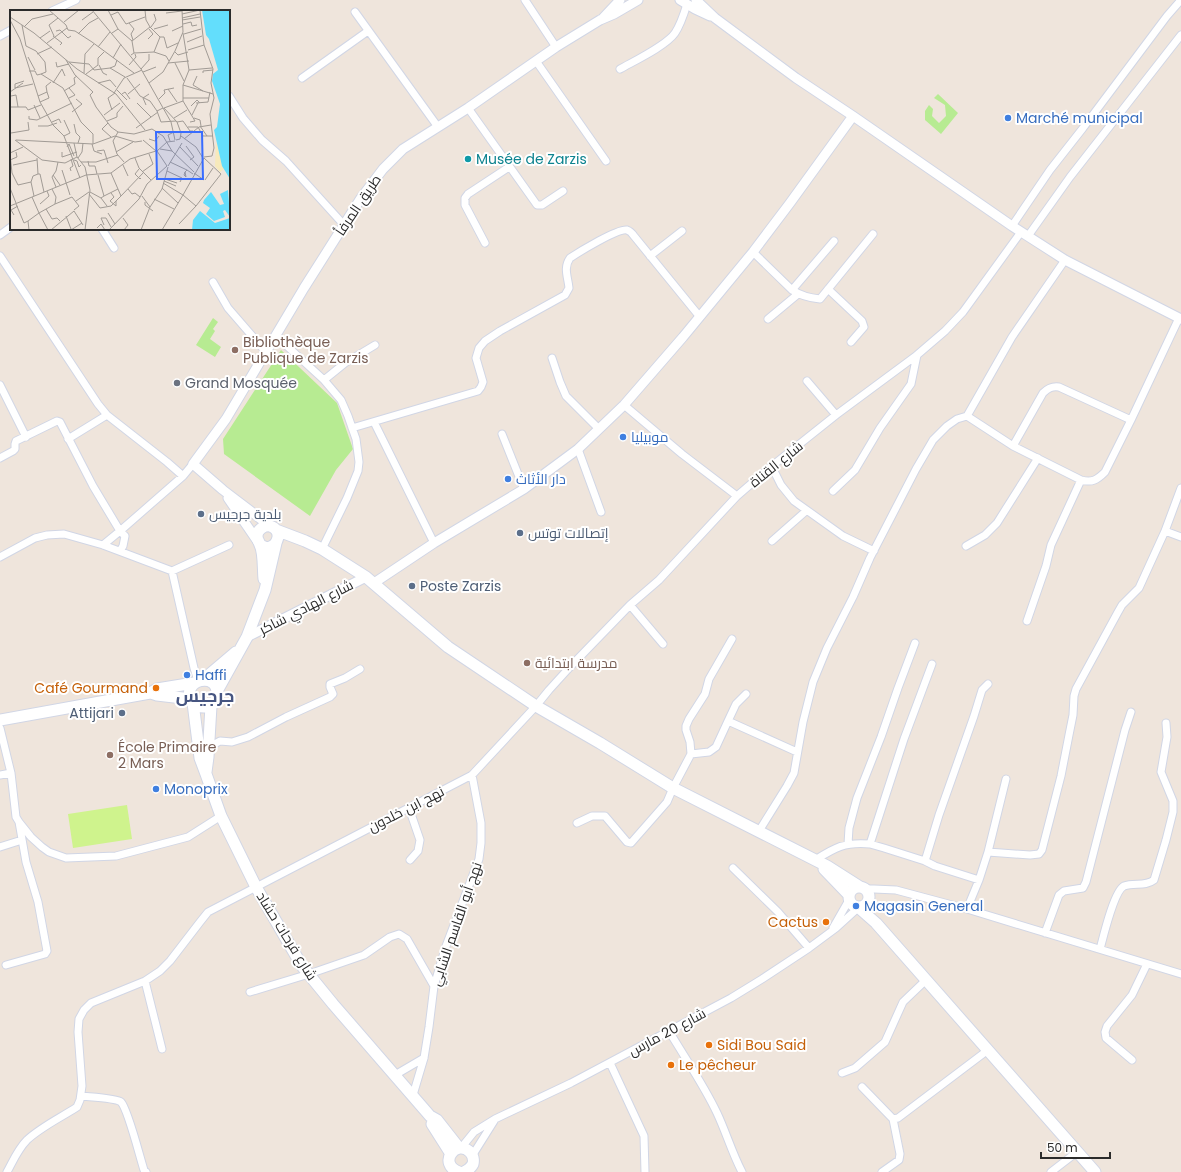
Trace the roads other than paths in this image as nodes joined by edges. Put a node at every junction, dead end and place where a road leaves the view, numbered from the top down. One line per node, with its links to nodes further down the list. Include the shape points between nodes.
1 (76, 0): 8 (street)
2 (525, 0): 16 (street)
3 (620, 0): 11 (street)
4 (638, 0): 11 (street)
5 (696, 0): 10 (street)
6 (1180, 0): 28 (street, via 1050,170)
7 (684, 2): 10 (street); 18 (street, via 682,19 674,34 664,43)
8 (54, 10)
9 (355, 12): 13 (street)
10 (715, 18): 22 (street, via 796,78)
11 (600, 20): 16 (street, طريق المرفأ)
12 (10, 31): 14 (street)
13 (368, 31): 19 (street); 23 (street)
14 (0, 36)
15 (1181, 36): 33 (street, شارع القناة)
16 (556, 47): 17 (street, طريق المرفأ)
17 (536, 61): 21 (street, طريق المرفأ); 24 (street)
18 (620, 69)
19 (302, 78)
20 (230, 98): 27 (street, via 262,140 286,161)
21 (468, 108): 23 (street, طريق المرفأ); 25 (street)
22 (853, 116): 28 (street); 38 (street, شارع الهادي شاكر)
23 (438, 128): 27 (street, طريق المرفأ, via 402,149 382,169)
24 (606, 161)
25 (509, 167): 26 (street, via 537,205 542,206); 36 (street, via 465,198 465,205)
26 (563, 191)
27 (344, 225): 48 (street, طريق المرفأ)
28 (1012, 226): 33 (street)
29 (10, 228): 34 (street)
30 (103, 230): 37 (street)
31 (682, 231): 40 (street)
32 (873, 234): 43 (street)
33 (1024, 234): 41 (street); 52 (street, شارع القناة, via 963,312)
34 (0, 235)
35 (834, 240): 44 (street)
36 (485, 243)
37 (114, 248)
38 (753, 252): 44 (street); 45 (street, شارع الهادي شاكر)
39 (0, 256): 58 (street)
40 (650, 256): 45 (street); 62 (street, via 626,230 614,233 576,254 567,262 569,288 565,295 500,332 479,348 476,358 483,382 478,391)
41 (1065, 260): 46 (street); 60 (street, via 1012,337)
42 (212, 282): 51 (street, via 228,308)
43 (828, 289): 44 (street, via 820,299); 49 (street, via 862,321 864,327)
44 (795, 292): 47 (street)
45 (700, 317): 57 (street, شارع الهادي شاكر)
46 (1180, 318): 61 (street)
47 (768, 319)
48 (276, 336): 51 (street, طريق المرفأ); 54 (street)
49 (851, 342)
50 (375, 345): 54 (street)
51 (266, 352): 72 (street, طريق المرفأ, via 226,419)
52 (917, 355): 59 (street, شارع القناة); 79 (street, via 911,384 855,470)
53 (552, 358): 64 (street, via 566,396)
54 (324, 380): 63 (street, via 341,400)
55 (807, 381): 59 (street)
56 (0, 385): 66 (street)
57 (624, 405): 64 (street, شارع الهادي شاكر); 80 (street)
58 (107, 415): 67 (street); 74 (street)
59 (836, 415): 73 (street, شارع القناة)
60 (967, 416): 68 (street); 95 (street, via 946,426 933,440)
61 (1131, 420): 68 (street, via 1055,386 1043,392); 75 (street, via 1105,472 1094,480)
62 (374, 422): 63 (street); 89 (street)
63 (352, 428): 93 (street, via 356,440 358,471)
64 (599, 429): 69 (street, شارع الهادي شاكر)
65 (502, 434): 77 (street)
66 (26, 436): 67 (street, via 58,421); 70 (street, via 15,442 14,451)
67 (68, 439): 83 (street)
68 (1013, 446): 71 (street)
69 (578, 449): 77 (street, شارع الهادي شاكر); 82 (street)
70 (0, 458)
71 (1038, 458): 75 (street); 92 (street, via 997,523 985,535)
72 (193, 464): 74 (street); 78 (street)
73 (772, 467): 80 (street, شارع القناة); 81 (street, via 781,485)
74 (183, 476): 83 (street)
75 (1081, 480): 101 (street, via 1051,545)
76 (1181, 488): 84 (street)
77 (524, 489): 89 (street, شارع الهادي شاكر)
78 (223, 490): 85 (street); 88 (street)
79 (833, 491)
80 (737, 496): 100 (street, شارع القناة, via 659,580)
81 (806, 511): 87 (street); 95 (street, via 843,536)
82 (601, 512)
83 (120, 531): 90 (street); 94 (street, via 125,540)
84 (1165, 531): 86 (street); 140 (street, via 1139,588 1122,605 1076,689 1068,742 1040,854)
85 (275, 535): 88 (main road, via 271,547 263,547); 88 (main road, via 264,527 257,535); 93 (main road, via 305,541); 99 (main road)
86 (1181, 537)
87 (772, 541)
88 (259, 543): 99 (main road)
89 (434, 543): 98 (street, شارع الهادي شاكر)
90 (103, 545): 94 (street); 96 (street, via 64,534 47,535)
91 (229, 545): 97 (street)
92 (966, 546)
93 (322, 549): 98 (main road)
94 (120, 551): 97 (street)
95 (874, 551): 123 (street, via 813,682)
96 (0, 557)
97 (172, 572): 109 (street)
98 (370, 580): 102 (street, شارع الهادي شاكر); 116 (main road, via 448,646)
99 (265, 590): 102 (main road)
100 (630, 605): 105 (street); 116 (street, شارع القناة)
101 (1027, 621)
102 (247, 637): 106 (main road)
103 (732, 639): 124 (street, via 686,726)
104 (915, 643): 137 (street, via 857,798 849,828)
105 (663, 644)
106 (241, 648): 109 (main road); 111 (main road)
107 (932, 664): 138 (street, via 904,739)
108 (360, 669): 122 (street, via 330,684 333,694 330,697 248,737 232,742 220,741)
109 (199, 681): 111 (main road, via 210,681); 112 (main road, via 157,689); 114 (main road, via 190,691)
110 (988, 684): 143 (street, via 982,690)
111 (217, 691): 115 (main road, via 217,698)
112 (150, 693): 114 (main road); 118 (main road)
113 (746, 694): 119 (street, via 736,704)
114 (192, 701): 115 (main road, via 197,706); 126 (main road, شارع فرحات حشاد, via 200,758)
115 (211, 706): 122 (main road, شارع فرحات حشاد)
116 (536, 706): 128 (street, نهج ابن خلدون); 130 (main road)
117 (1131, 712): 152 (street, via 1086,882 1083,888 1064,890 1059,895)
118 (0, 720)
119 (728, 721): 123 (street); 124 (street, via 716,747 709,752)
120 (1166, 723): 154 (street, via 1167,737 1161,772 1173,802 1173,812 1166,840 1154,880 1119,890)
121 (0, 728): 125 (street)
122 (209, 747): 126 (main road, شارع فرحات حشاد)
123 (797, 752): 135 (street, via 794,773)
124 (691, 754): 130 (street)
125 (11, 774): 127 (street); 133 (street, via 16,817)
126 (206, 774): 132 (main road, شارع فرحات حشاد)
127 (0, 775)
128 (472, 775): 131 (street, نهج ابن خلدون); 161 (street, نهج أبو القاسم الشابي, via 481,823 480,859 446,946)
129 (1006, 779): 140 (street)
130 (673, 788): 134 (street, via 667,802 631,843 627,842 605,816 592,816); 135 (main road)
131 (409, 808): 141 (street, via 420,840 418,851); 146 (street, نهج ابن خلدون)
132 (221, 816): 133 (street, via 188,837 116,856 77,858 66,858 50,852 31,837); 146 (main road, شارع فرحات حشاد)
133 (19, 822): 136 (street)
134 (577, 823)
135 (759, 831): 142 (main road)
136 (22, 840): 139 (street); 156 (street, via 38,902 46,954)
137 (848, 844): 138 (street); 142 (street, via 833,849)
138 (870, 844): 143 (street)
139 (0, 847)
140 (988, 852): 145 (street)
141 (410, 860)
142 (817, 861): 147 (main road); 148 (main road)
143 (925, 861): 145 (street)
144 (733, 868): 153 (street, via 778,912)
145 (979, 880): 150 (street)
146 (256, 887): 158 (main road, شارع فرحات حشاد); 160 (street, نهج ابن خلدون, via 208,912 170,961)
147 (862, 888): 148 (main road, via 853,889); 149 (main road, via 868,895); 150 (street, via 896,890)
148 (849, 897): 149 (main road, via 852,905); 151 (street, شارع 20 مارس)
149 (862, 905): 151 (street, شارع 20 مارس); 159 (main road)
150 (967, 909): 152 (street)
151 (831, 932): 153 (street, شارع 20 مارس)
152 (1045, 933): 154 (street)
153 (809, 948): 163 (street, شارع 20 مارس, via 731,998)
154 (1100, 949): 155 (street)
155 (1147, 964): 157 (street); 167 (street, via 1132,994 1105,1032 1106,1038)
156 (6, 966)
157 (1181, 972)
158 (309, 974): 161 (street, via 364,955 390,937 399,934 407,939); 162 (street); 170 (main road, شارع فرحات حشاد)
159 (926, 980): 165 (main road); 169 (street, via 903,1002 885,1042 854,1068)
160 (145, 981): 164 (street); 173 (street, نهج ابن خلدون, via 91,1003 84,1010 79,1019 78,1032)
161 (434, 986): 166 (street, نهج أبو القاسم الشابي)
162 (250, 992)
163 (669, 1032): 168 (street, شارع 20 مارس); 184 (street, via 717,1113)
164 (162, 1049)
165 (988, 1050): 175 (street, via 898,1118); 177 (main road)
166 (424, 1058): 170 (street); 172 (street, نهج أبو القاسم الشابي)
167 (1132, 1060)
168 (610, 1063): 174 (street, شارع 20 مارس); 183 (street, via 644,1136)
169 (842, 1074)
170 (395, 1075): 172 (main road, شارع فرحات حشاد)
171 (862, 1087): 175 (street)
172 (413, 1095): 176 (main road, شارع فرحات حشاد, via 430,1116 437,1120)
173 (81, 1096): 181 (street, via 77,1107 26,1141); 182 (street, via 121,1102)
174 (495, 1119): 176 (street, شارع 20 مارس, via 474,1132); 178 (street)
175 (893, 1119): 185 (street, via 899,1160)
176 (457, 1150): 178 (main road, via 468,1150); 179 (main road, via 449,1160 451,1167)
177 (1077, 1152): 180 (main road); 186 (street)
178 (472, 1156): 179 (main road, via 473,1162)
179 (461, 1171)
180 (1090, 1171)
181 (7, 1172)
182 (146, 1172)
183 (645, 1172)
184 (742, 1172)
185 (882, 1172)
186 (1051, 1172)

